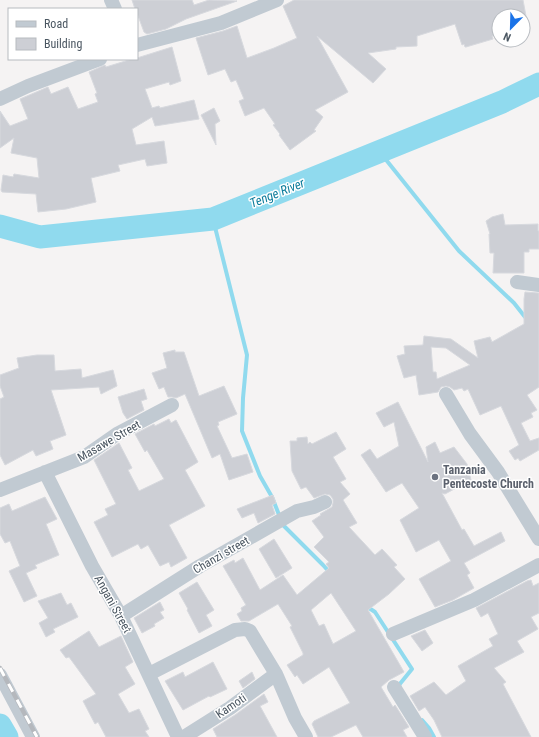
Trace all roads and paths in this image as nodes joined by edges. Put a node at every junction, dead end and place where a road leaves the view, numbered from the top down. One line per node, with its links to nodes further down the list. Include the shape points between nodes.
1 (277, 0): 2 (street, via 221,23)
2 (138, 45)
3 (97, 60): 4 (street)
4 (0, 99)
5 (517, 282): 6 (street)
6 (539, 285)
7 (446, 394): 12 (street)
8 (172, 405): 9 (street, Masawe Street, via 117,434 84,457)
9 (45, 472): 10 (street, Masawe Street); 14 (street, Angani Street, via 92,566)
10 (0, 490)
11 (324, 502): 14 (street, Chanzi street, via 297,511 200,566)
12 (539, 539)
13 (539, 565): 15 (street, via 474,600)
14 (121, 616): 16 (street, Angani Street)
15 (393, 634)
16 (149, 674): 17 (street, via 235,630 246,629 250,631); 21 (street, Angani Street)
17 (276, 674): 22 (street, Kamoti, via 230,708); 23 (street)
18 (0, 675): 20 (street)
19 (394, 687): 24 (street)
20 (33, 737)
21 (178, 737)
22 (184, 737)
23 (306, 737)
24 (425, 737)

